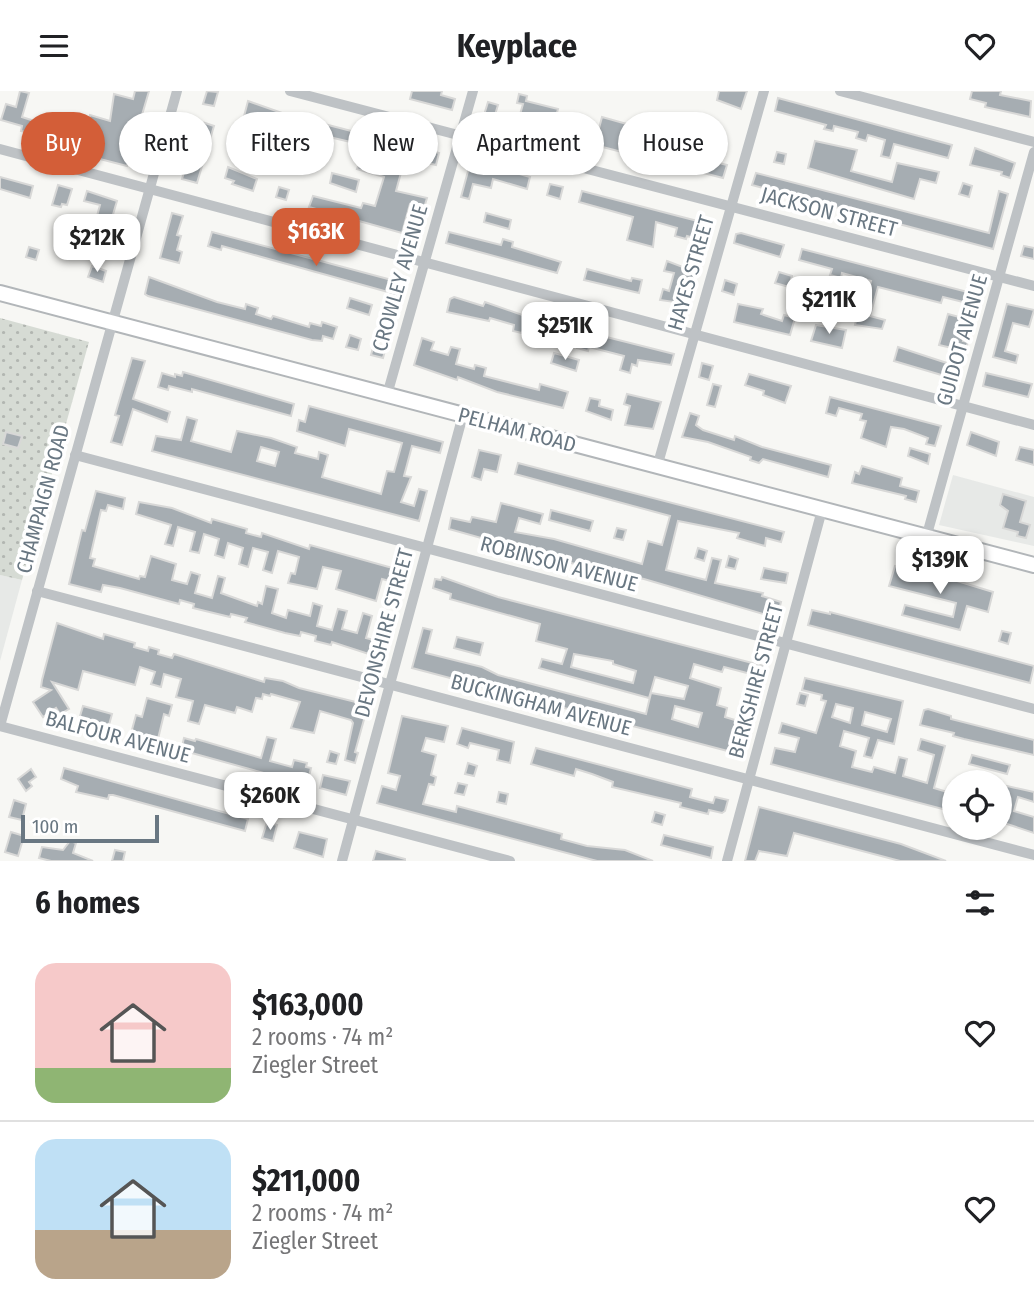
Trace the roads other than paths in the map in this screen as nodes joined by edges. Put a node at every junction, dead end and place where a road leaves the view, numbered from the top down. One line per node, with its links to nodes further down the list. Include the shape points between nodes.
1 (177, 91): 13 (street, CHAMPAIGN ROAD)
2 (290, 91): 7 (street, JACKSON STREET)
3 (473, 91): 6 (street, CROWLEY AVENUE)
4 (764, 91): 14 (street, HAYES STREET)
5 (840, 91): 8 (street)
6 (467, 112)
7 (452, 134)
8 (1034, 142)
9 (0, 149): 13 (street)
10 (1034, 152): 16 (street, GUIDOT AVENUE)
11 (452, 164): 15 (street, CROWLEY AVENUE)
12 (604, 174): 14 (street, JACKSON STREET)
13 (149, 191): 15 (street); 19 (street, CHAMPAIGN ROAD)
14 (732, 207): 16 (street, JACKSON STREET); 20 (street, HAYES STREET)
15 (424, 263): 20 (street); 21 (street, CROWLEY AVENUE)
16 (999, 277): 17 (street, JACKSON STREET); 22 (street, GUIDOT AVENUE)
17 (1034, 286)
18 (0, 293): 19 (main road, PELHAM ROAD)
19 (111, 323): 21 (main road, PELHAM ROAD); 25 (street, CHAMPAIGN ROAD)
20 (693, 334): 22 (street); 26 (street, HAYES STREET)
21 (387, 395): 23 (main road, PELHAM ROAD)
22 (963, 406): 24 (street); 28 (street, GUIDOT AVENUE)
23 (463, 415): 26 (main road, PELHAM ROAD); 29 (street, DEVONSHIRE STREET)
24 (1034, 425)
25 (75, 455): 29 (street, ROBINSON AVENUE); 31 (street, CHAMPAIGN ROAD)
26 (657, 467): 27 (main road, PELHAM ROAD)
27 (821, 510): 28 (main road, PELHAM ROAD); 32 (street, BERKSHIRE STREET)
28 (926, 538): 30 (main road, PELHAM ROAD)
29 (427, 549): 32 (street, ROBINSON AVENUE); 33 (street, DEVONSHIRE STREET)
30 (1034, 565)
31 (37, 591): 33 (street, BUCKINGHAM AVENUE); 35 (street, CHAMPAIGN ROAD)
32 (786, 644): 34 (street, ROBINSON AVENUE); 36 (street, BERKSHIRE STREET)
33 (390, 685): 36 (street, BUCKINGHAM AVENUE); 37 (street, DEVONSHIRE STREET)
34 (1034, 709)
35 (0, 726): 37 (street, BALFOUR AVENUE)
36 (749, 781): 38 (street, BUCKINGHAM AVENUE); 41 (street, BERKSHIRE STREET)
37 (353, 820): 39 (street, DEVONSHIRE STREET); 40 (street, BALFOUR AVENUE)
38 (1034, 855)
39 (342, 861)
40 (510, 861)
41 (727, 861)

